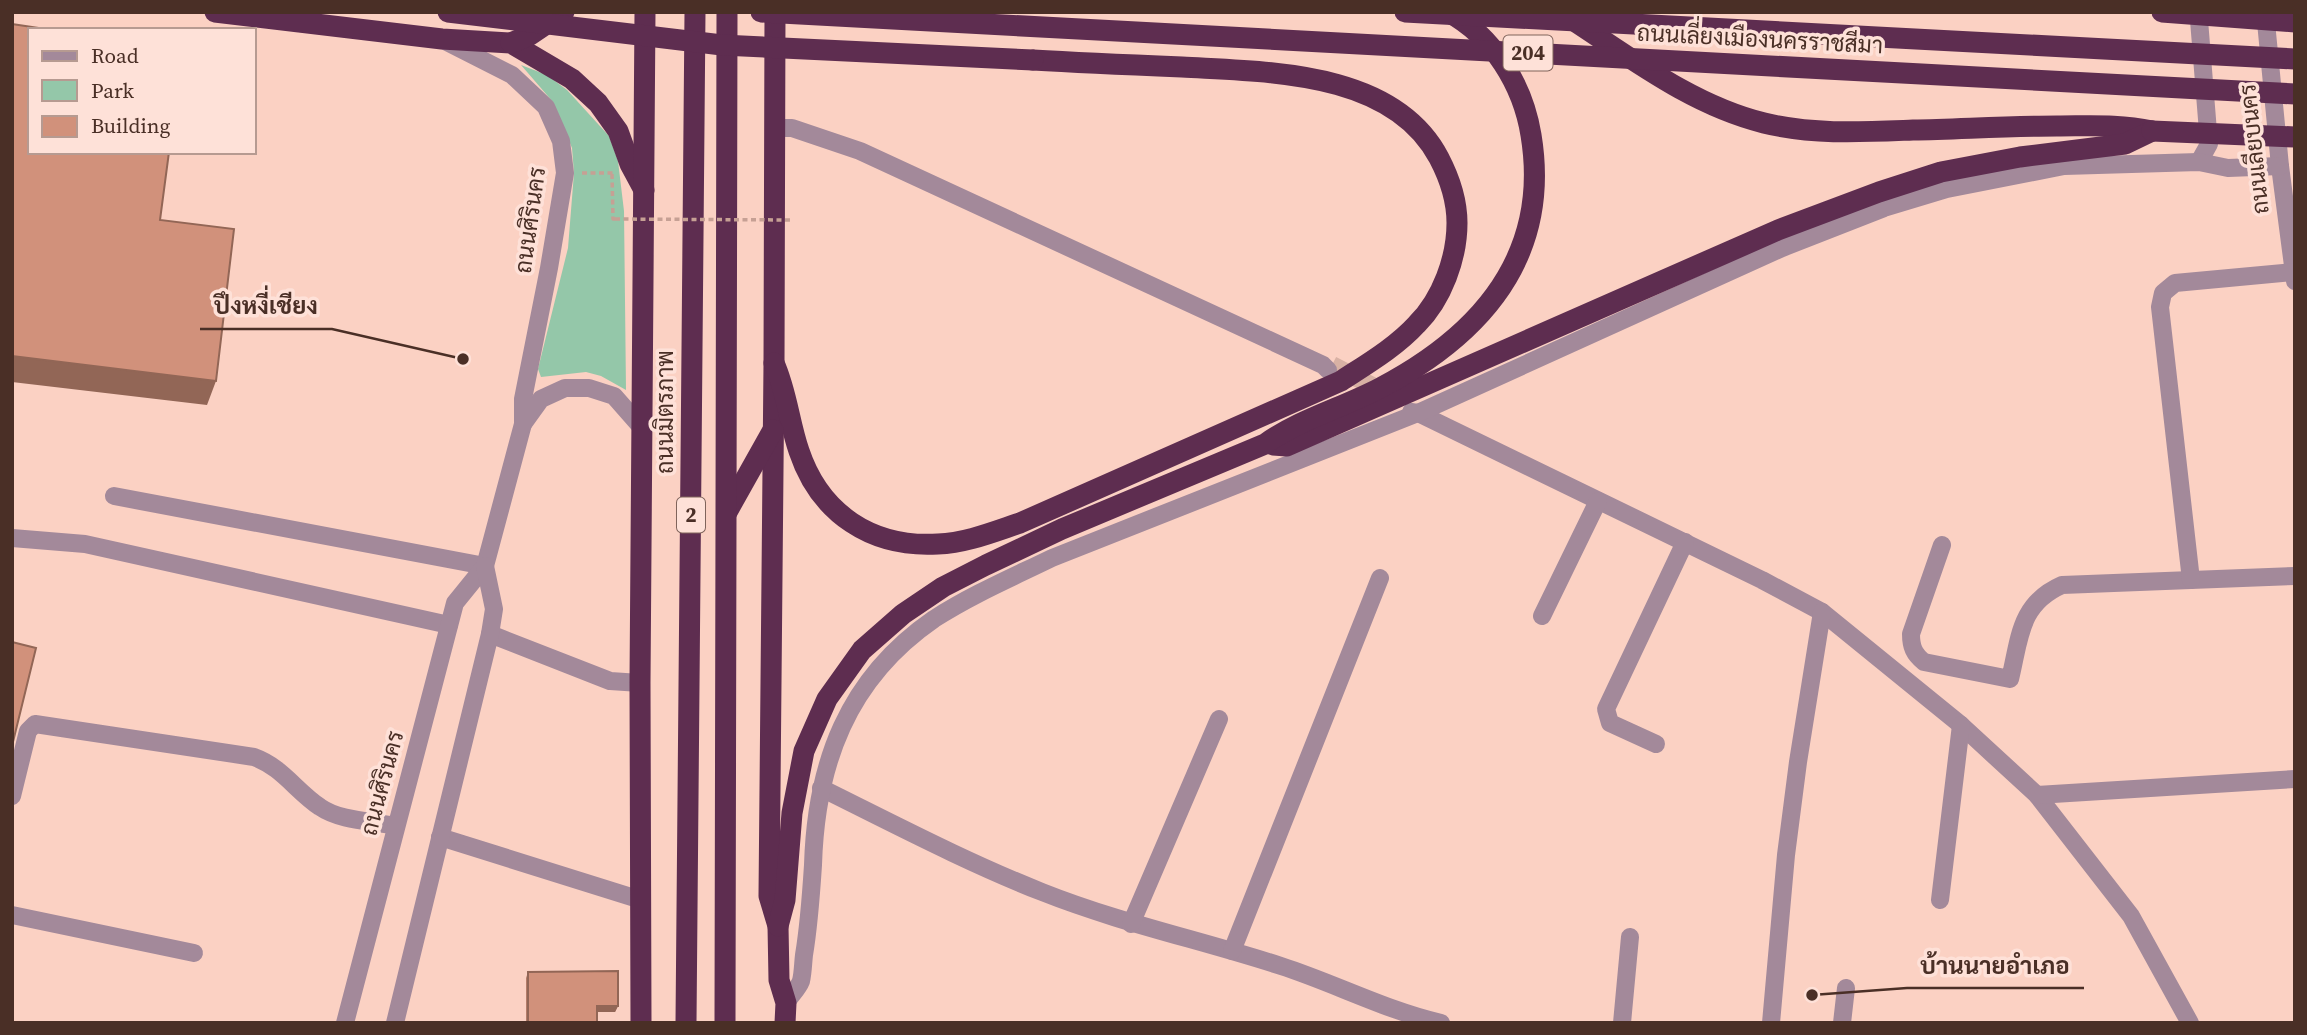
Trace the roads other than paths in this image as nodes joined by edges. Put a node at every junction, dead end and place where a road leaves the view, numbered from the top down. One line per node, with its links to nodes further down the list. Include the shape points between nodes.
1 (215, 12): 16 (highway)
2 (448, 12): 27 (highway, bridge, via 722,45 1301,76 1348,87 1385,103 1413,124 1450,177 1457,209 1457,243 1444,284 1418,324 1381,355 1340,381 1020,523 975,538 902,544 867,532 840,515 817,489 799,451)
3 (564, 12): 17 (highway)
4 (645, 12): 25 (highway)
5 (695, 12): 71 (highway, ถนนมิตรภาพ / 2)
6 (727, 12): 36 (highway, 2)
7 (761, 12): 19 (highway, ถนนเลี่ยงเมืองนครราชสีมา / 204, bridge)
8 (775, 12): 20 (highway)
9 (1405, 12): 18 (highway, ถนนเลี่ยงเมืองนครราชสีมา / 204, bridge)
10 (1448, 12): 33 (highway, via 1488,42 1510,75 1528,117 1534,198 1508,279 1481,314 1447,346 1380,388)
11 (1560, 12): 21 (highway, via 1676,86 1719,109 1765,123 1860,132 2125,125)
12 (2162, 12): 15 (highway, bridge)
13 (2194, 12): 23 (street, via 2199,20 2209,144)
14 (2265, 12): 24 (street, ถนนเลียบนคร)
15 (2295, 22)
16 (442, 39): 17 (highway); 30 (street, ถนนศิรินคร, via 512,75 546,107 561,141 565,173 523,400)
17 (511, 43): 25 (highway, via 572,79 598,103 618,131 621,169)
18 (2295, 59)
19 (2295, 94)
20 (776, 128): 27 (highway); 28 (street, via 792,128 860,151)
21 (2152, 131): 22 (highway, bridge); 33 (highway, via 2125,144 1941,172 1820,213 1287,446)
22 (2295, 137)
23 (2199, 162): 24 (street, via 2228,168); 29 (street, via 2064,166 1947,189 1884,208 1782,248)
24 (2280, 166): 26 (street, ถนนเลียบนคร)
25 (645, 192): 31 (highway)
26 (2294, 276): 43 (street, via 2175,283 2163,293 2160,307)
27 (774, 363): 32 (highway)
28 (1328, 367)
29 (1414, 410): 35 (street); 53 (street, via 1052,558 935,619 898,648 864,687 837,732)
30 (523, 424): 31 (street, ถนนศิรินคร, via 541,399 565,388 589,388 614,396); 40 (street, ถนนศิรินคร)
31 (643, 429): 48 (highway)
32 (774, 429): 36 (highway); 62 (highway, via 769,896)
33 (1265, 444): 62 (highway, via 976,570 903,614 862,650 827,699 804,751)
34 (114, 496): 40 (street)
35 (1598, 501): 38 (street); 45 (street)
36 (725, 516): 72 (highway, 2)
37 (12, 538): 46 (street, via 85,544)
38 (1685, 542): 44 (street); 51 (street, via 1606,709 1610,723)
39 (1942, 545): 43 (street, via 1911,634 1916,656 1924,662 2010,679 2031,606 2052,589 2062,584)
40 (485, 566): 46 (street, ถนนศิรินคร, via 455,603); 47 (street, ถนนศิรินคร, via 494,609)
41 (2295, 576): 43 (street)
42 (1380, 578): 64 (street)
43 (2191, 580)
44 (1822, 612): 50 (street); 75 (street, via 1789,828)
45 (1542, 615)
46 (449, 625): 56 (street, ถนนศิรินคร)
47 (490, 634): 48 (street, via 610,681); 57 (street, ถนนศิรินคร)
48 (640, 683): 58 (highway)
49 (1219, 719): 61 (street)
50 (1961, 725): 54 (street); 59 (street)
51 (1656, 744)
52 (2295, 779): 54 (street)
53 (821, 788): 61 (street, via 960,857); 67 (street, via 800,983)
54 (2037, 795): 77 (street, via 2131,916)
55 (12, 796): 56 (street, via 28,731 35,724 254,757 278,770 322,809)
56 (396, 826): 68 (street, ถนนศิรินคร)
57 (440, 836): 58 (street); 69 (street, ถนนศิรินคร)
58 (641, 900): 70 (highway)
59 (1940, 900)
60 (12, 915): 65 (street)
61 (1131, 924): 64 (street)
62 (778, 926): 67 (highway)
63 (1630, 937): 74 (street)
64 (1232, 951): 73 (street)
65 (194, 953)
66 (1846, 988): 76 (street)
67 (785, 1013)
68 (345, 1023)
69 (395, 1023)
70 (641, 1023)
71 (687, 1023)
72 (725, 1023)
73 (1441, 1023)
74 (1622, 1023)
75 (1771, 1023)
76 (1842, 1023)
77 (2190, 1023)

